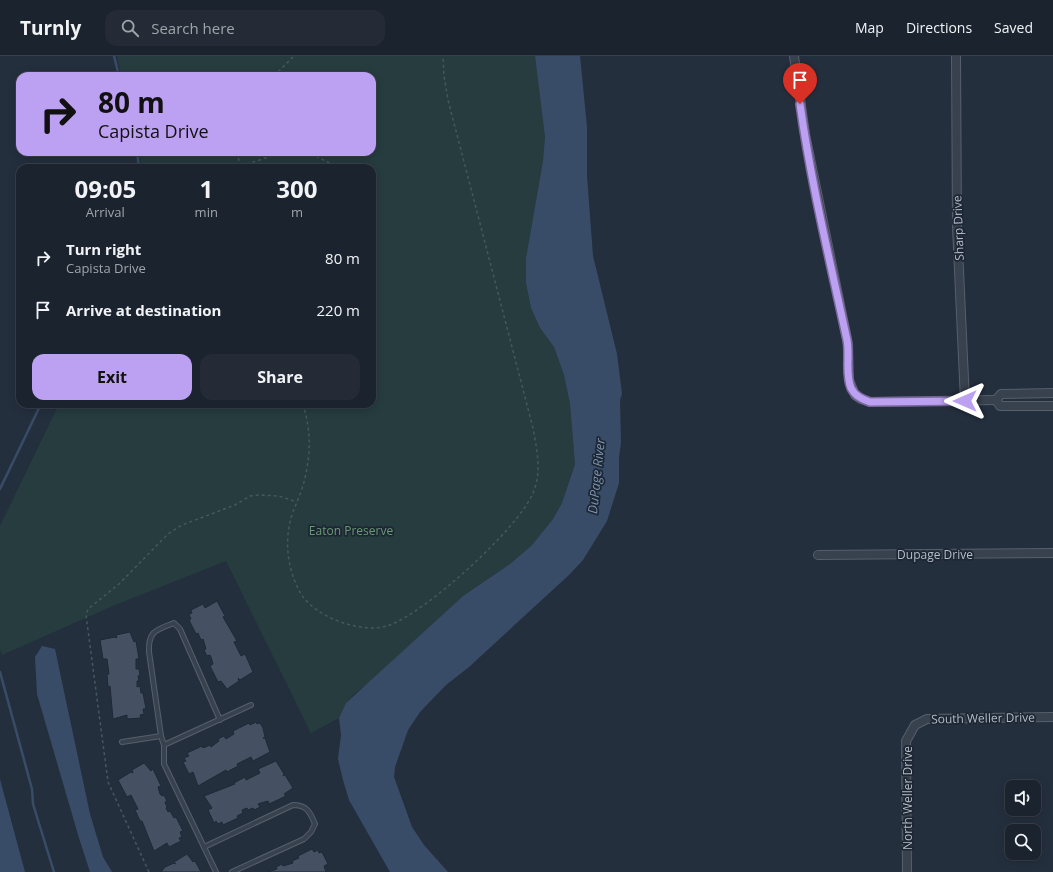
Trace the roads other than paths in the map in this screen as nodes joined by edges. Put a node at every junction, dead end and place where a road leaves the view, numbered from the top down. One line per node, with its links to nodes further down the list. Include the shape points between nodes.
1 (794, 56): 5 (street, via 804,134 848,344 849,380 856,395 870,402)
2 (956, 56): 5 (street, Sharp Drive, via 957,227)
3 (1053, 393): 4 (street, via 1000,394)
4 (996, 400): 5 (street); 6 (street, via 1000,406)
5 (965, 401)
6 (1053, 406)
7 (1053, 553): 8 (street, Dupage Drive)
8 (818, 555)
9 (251, 706): 11 (lane)
10 (1053, 717): 12 (street, South Weller Drive, via 927,718)
11 (220, 720): 13 (lane, via 180,629 174,624 159,628 152,633 149,641); 15 (lane)
12 (915, 725): 19 (street, North Weller Drive, via 906,741)
13 (161, 736): 14 (lane); 15 (lane)
14 (122, 742)
15 (164, 745): 16 (lane, via 164,764)
16 (204, 847): 17 (lane); 18 (lane, via 293,805 302,805 310,812 314,824 304,839)
17 (216, 872)
18 (232, 872)
19 (907, 872)

